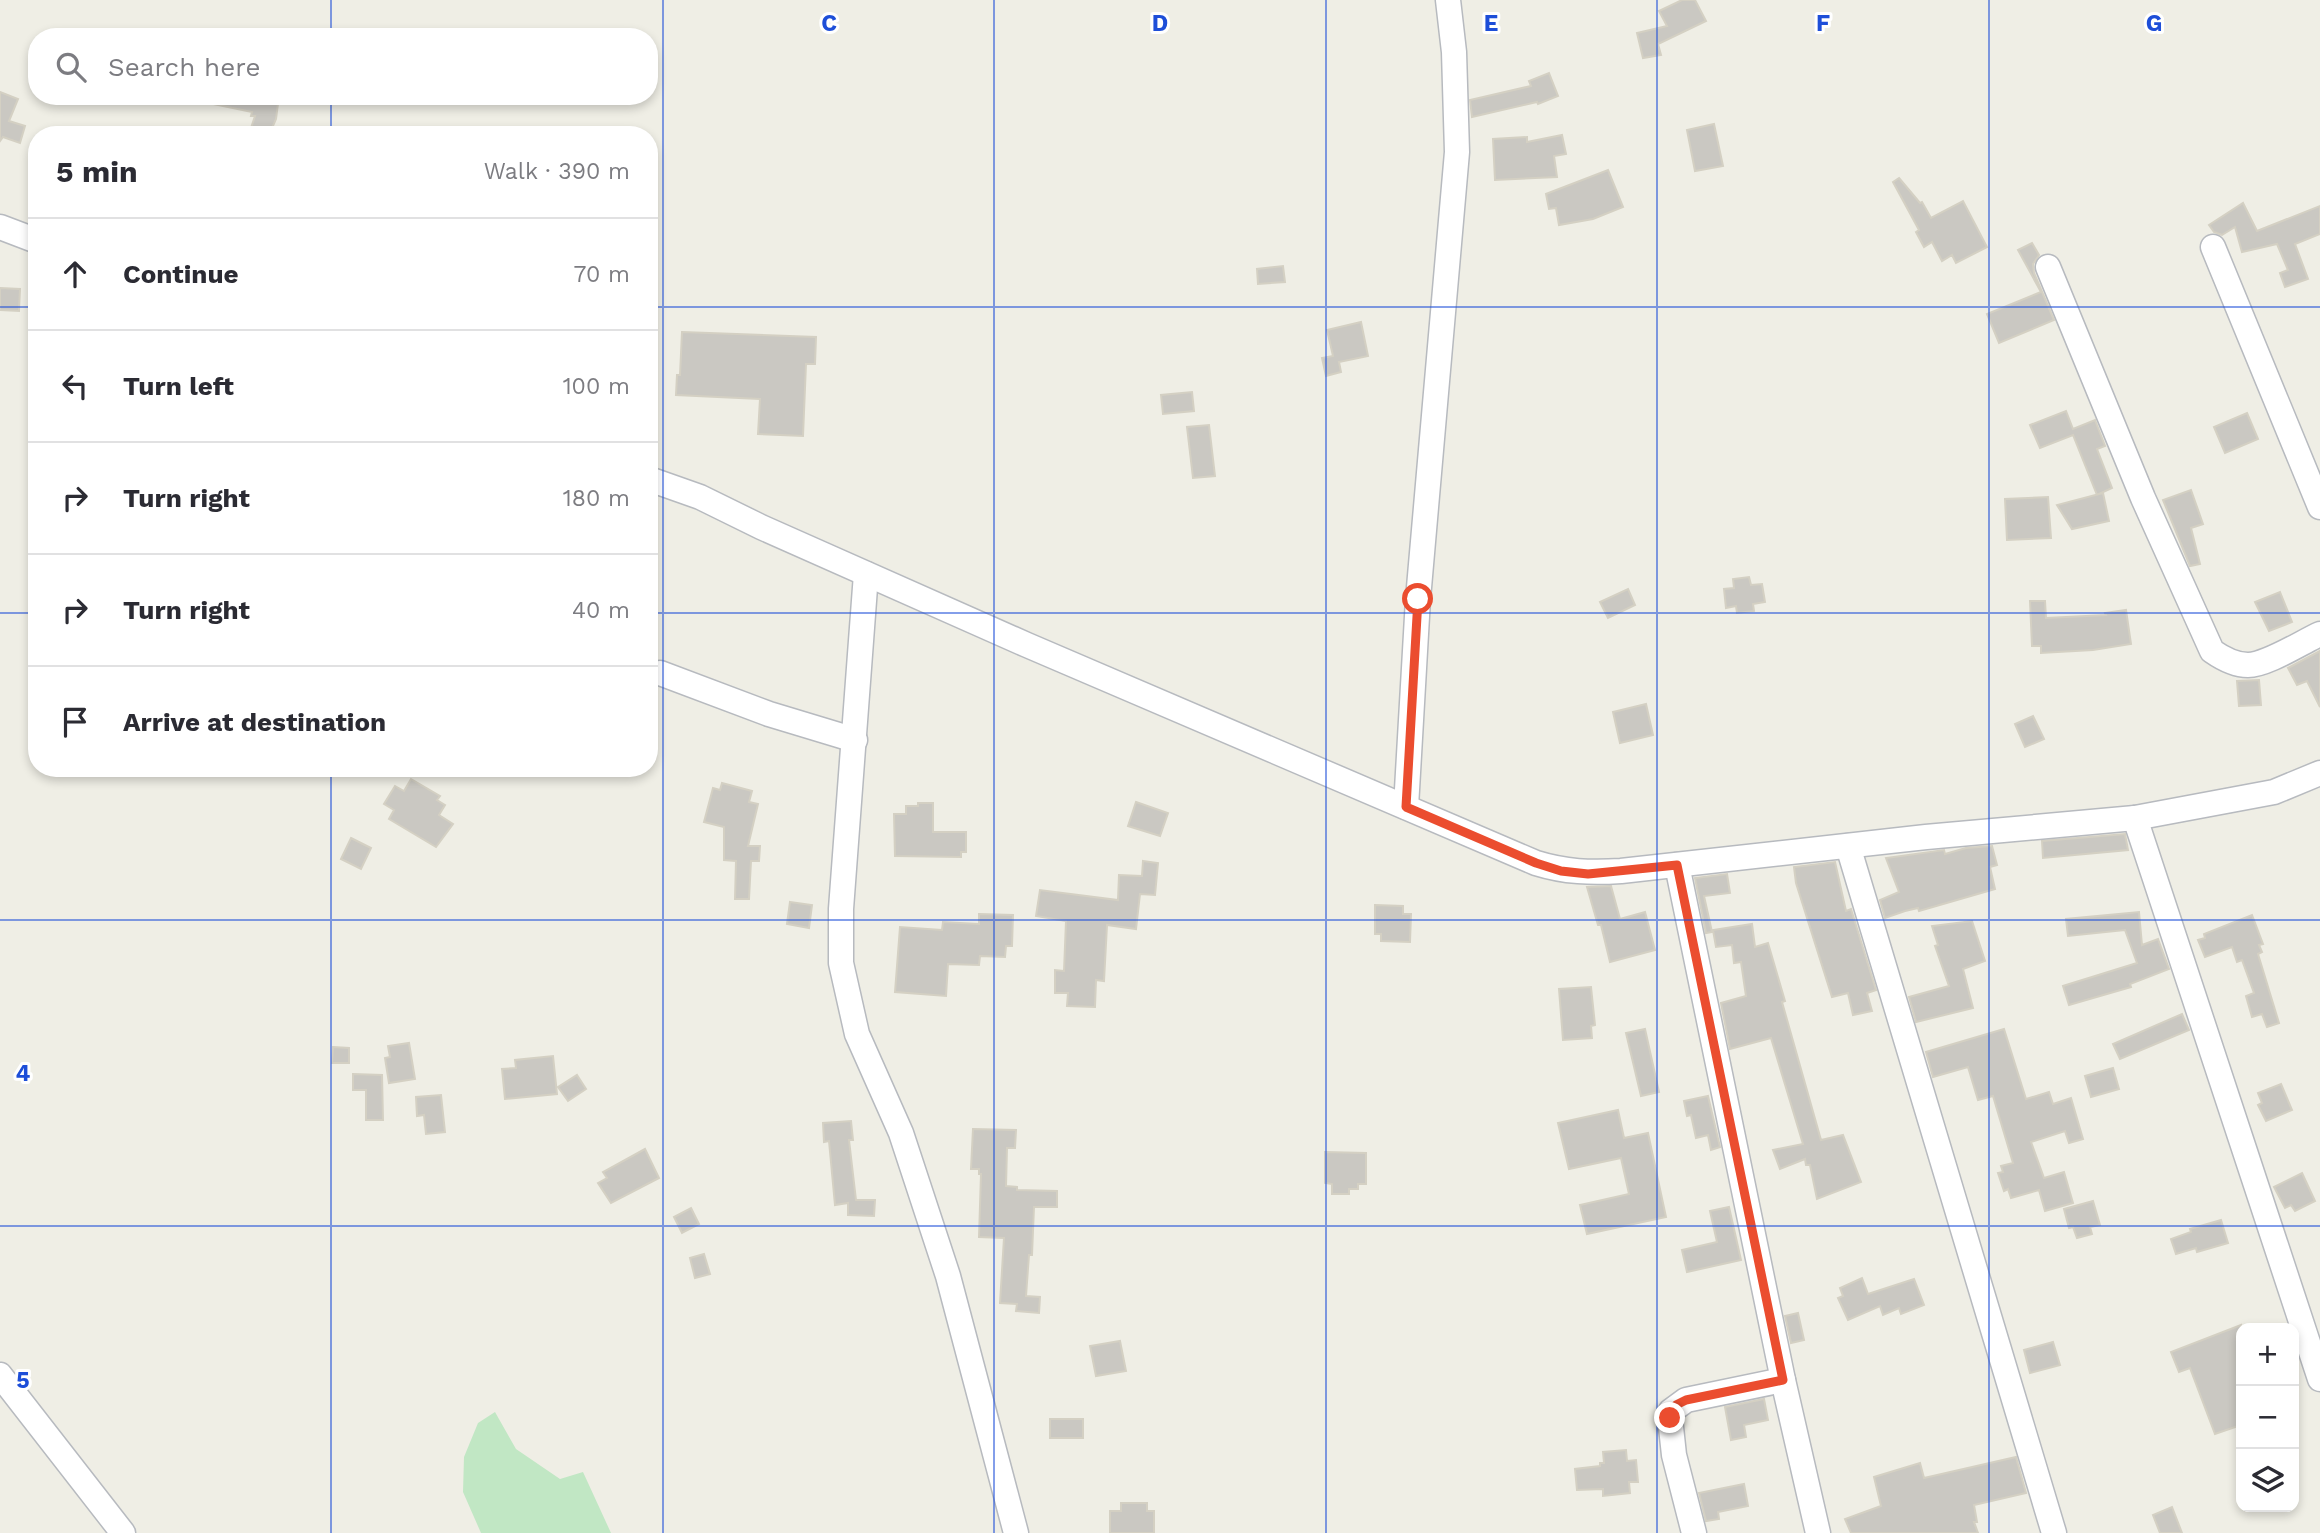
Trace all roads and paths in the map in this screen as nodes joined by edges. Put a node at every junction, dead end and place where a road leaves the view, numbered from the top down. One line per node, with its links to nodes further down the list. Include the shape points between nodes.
1 (1448, 0): 13 (street, via 1457,152 1418,599)
2 (0, 227): 3 (street)
3 (28, 238)
4 (2213, 247): 7 (street)
5 (2048, 267): 9 (street, via 2212,651 2247,665)
6 (658, 482): 8 (street)
7 (2320, 507)
8 (866, 574): 11 (street); 13 (street)
9 (2320, 634)
10 (660, 673): 11 (street)
11 (855, 740): 21 (street, via 841,963 858,1034 901,1133 948,1276)
12 (2320, 774): 14 (street, via 2274,792)
13 (1406, 807): 16 (street, via 1561,871 1588,874)
14 (2135, 818): 15 (street); 18 (street)
15 (1848, 846): 16 (street); 24 (street)
16 (1677, 865): 19 (street)
17 (0, 1375): 20 (street)
18 (2320, 1378)
19 (1783, 1380): 22 (street, via 1686,1400 1671,1411 1674,1455); 23 (street)
20 (123, 1533)
21 (1017, 1533)
22 (1694, 1533)
23 (1818, 1533)
24 (2054, 1533)

